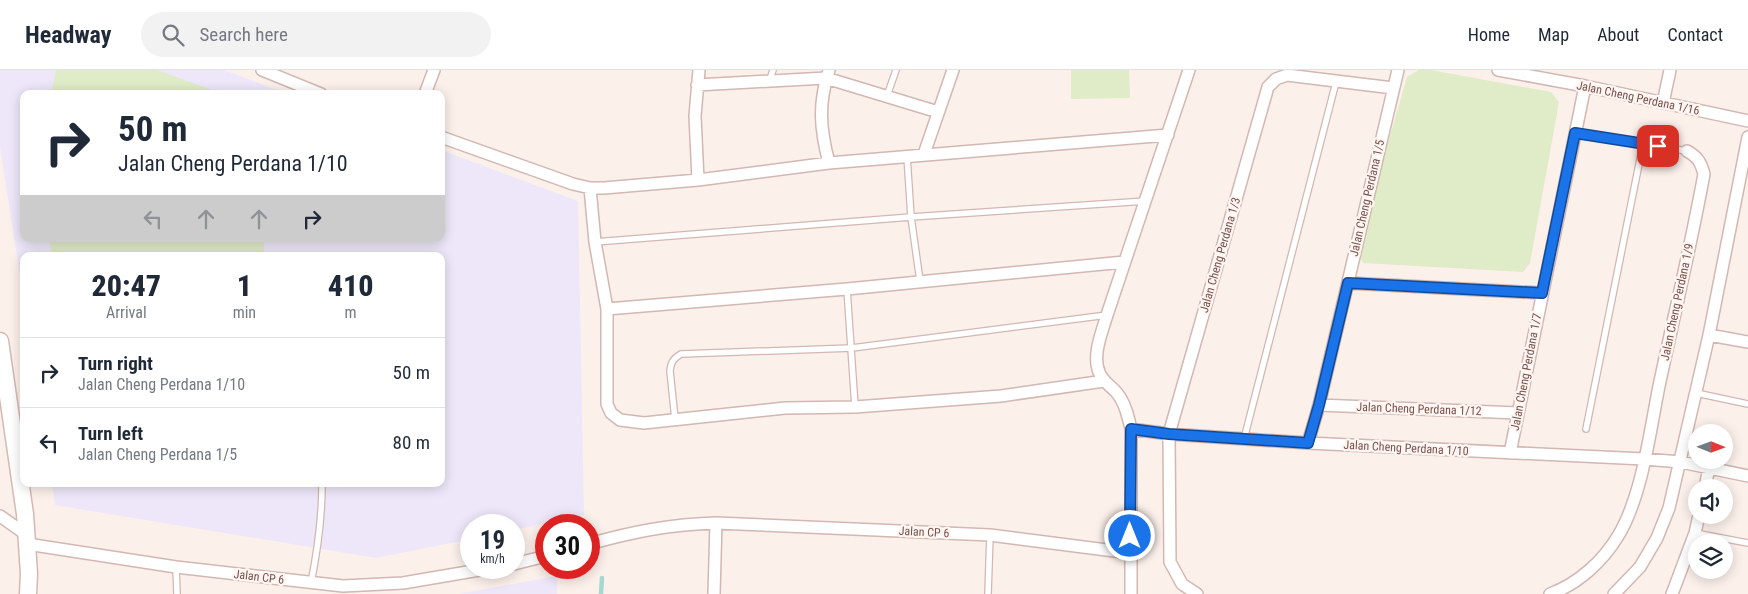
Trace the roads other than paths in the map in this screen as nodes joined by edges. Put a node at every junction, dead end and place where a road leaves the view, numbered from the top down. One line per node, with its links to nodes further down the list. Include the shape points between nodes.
1 (262, 70): 17 (street)
2 (434, 70): 18 (street)
3 (699, 70): 14 (street)
4 (773, 70): 12 (lane)
5 (896, 70): 19 (lane)
6 (953, 70): 21 (street)
7 (1189, 70): 24 (street)
8 (1398, 70): 16 (street, Jalan Cheng Perdana 1/5)
9 (1498, 70): 15 (street, Jalan Cheng Perdana 1/16)
10 (1667, 71): 20 (street)
11 (828, 74): 12 (street); 19 (street); 31 (street, via 821,122)
12 (769, 82): 14 (street)
13 (1336, 82): 16 (street); 57 (street, Jalan Cheng Perdana 1/3, via 1287,76 1276,79 1268,87); 58 (lane)
14 (697, 85): 32 (street)
15 (1585, 86): 20 (street, Jalan Cheng Perdana 1/16); 23 (street, Jalan Cheng Perdana 1/7)
16 (1393, 88): 39 (street, Jalan Cheng Perdana 1/5)
17 (311, 90)
18 (426, 90)
19 (887, 96): 21 (street)
20 (1663, 103): 22 (street, Jalan Cheng Perdana 1/16)
21 (938, 112): 29 (street)
22 (1748, 121)
23 (1575, 133): 27 (lane); 41 (street, Jalan Cheng Perdana 1/7)
24 (1168, 135): 29 (street); 34 (street)
25 (1748, 137): 44 (street)
26 (445, 138): 33 (street)
27 (1643, 144): 28 (lane); 56 (lane)
28 (1687, 151): 61 (street, Jalan Cheng Perdana 1/9, via 1695,155 1704,174)
29 (924, 154): 30 (street)
30 (907, 156): 31 (street); 35 (lane)
31 (829, 163): 32 (street)
32 (698, 180): 33 (street)
33 (590, 188): 36 (street)
34 (1146, 201): 35 (lane); 37 (street)
35 (911, 217): 36 (lane); 38 (lane)
36 (595, 242): 42 (street)
37 (1124, 262): 38 (street); 43 (street)
38 (920, 281): 40 (street)
39 (1348, 283): 41 (street); 51 (street, Jalan Cheng Perdana 1/5)
40 (847, 289): 42 (street); 47 (lane)
41 (1542, 293): 53 (street, Jalan Cheng Perdana 1/7)
42 (607, 309): 54 (street, via 607,404 611,413 631,423)
43 (1107, 315): 47 (lane); 48 (street, via 1097,354 1097,366)
44 (1709, 335): 46 (street); 49 (street)
45 (0, 341): 66 (main road)
46 (1748, 342)
47 (852, 348): 52 (lane); 54 (lane, via 681,354 671,364 670,371)
48 (1104, 381): 52 (street, via 1000,396); 55 (street, via 1125,406)
49 (1696, 393): 50 (lane); 62 (street)
50 (1748, 404)
51 (1319, 405): 53 (street, Jalan Cheng Perdana 1/12); 59 (street, Jalan Cheng Perdana 1/5)
52 (855, 407): 54 (street, via 785,408)
53 (1518, 412): 60 (street, Jalan Cheng Perdana 1/7)
54 (675, 420)
55 (1131, 429): 57 (street, Jalan Cheng Perdana 1/10); 77 (street)
56 (1586, 429)
57 (1169, 434): 58 (street, Jalan Cheng Perdana 1/10); 86 (street, Jalan Cheng Perdana 1/3, via 1170,562 1182,584)
58 (1244, 439): 59 (street, Jalan Cheng Perdana 1/10)
59 (1308, 443): 60 (street, Jalan Cheng Perdana 1/10)
60 (1510, 453): 61 (street, Jalan Cheng Perdana 1/10)
61 (1644, 459): 62 (street, Jalan Cheng Perdana 1/10); 87 (street, Jalan Cheng Perdana 1/9, via 1629,514 1618,537 1582,577)
62 (1681, 462): 63 (street, Jalan Cheng Perdana 1/10); 88 (street, via 1657,538 1640,567)
63 (1688, 463)
64 (1718, 469): 65 (street, Jalan Cheng Perdana 1/10)
65 (1748, 476)
66 (20, 482)
67 (21, 487): 74 (main road)
68 (322, 487): 80 (lane, via 322,521)
69 (0, 516): 74 (street)
70 (716, 523): 73 (street, Jalan CP 6); 75 (street, Jalan CP 6, via 654,528); 83 (street)
71 (1696, 524): 72 (street)
72 (1695, 533): 76 (lane); 89 (street)
73 (990, 535): 77 (street, Jalan CP 6); 84 (lane)
74 (27, 540): 78 (street, Jalan CP 6); 81 (main road)
75 (600, 541)
76 (1748, 543)
77 (1130, 553): 85 (street)
78 (176, 567): 80 (street, Jalan CP 6); 82 (lane)
79 (460, 573): 80 (street, Jalan CP 6, via 368,586)
80 (311, 583)
81 (28, 594)
82 (178, 594)
83 (714, 594)
84 (988, 594)
85 (1131, 594)
86 (1197, 594)
87 (1550, 594)
88 (1614, 594)
89 (1672, 594)

